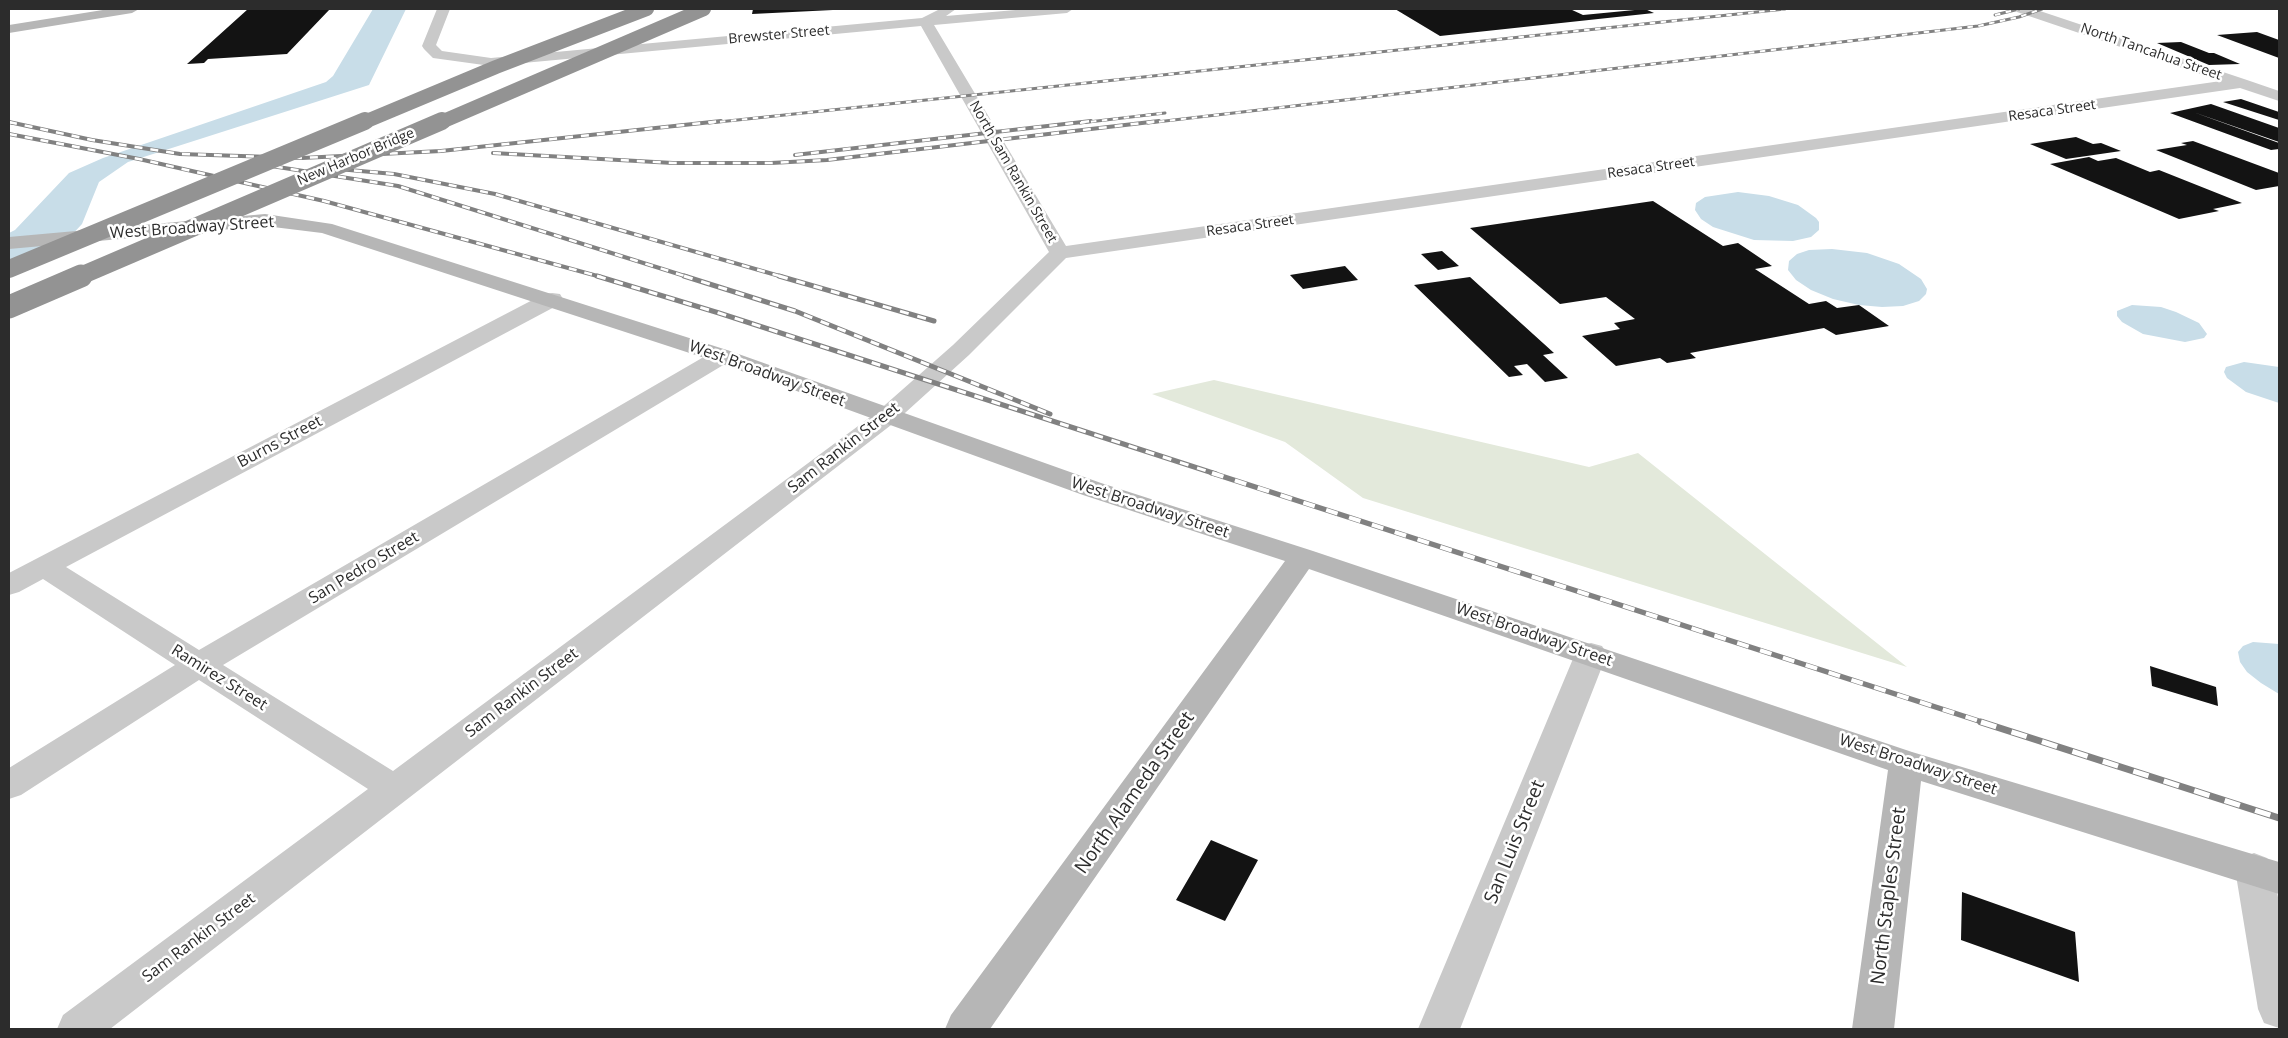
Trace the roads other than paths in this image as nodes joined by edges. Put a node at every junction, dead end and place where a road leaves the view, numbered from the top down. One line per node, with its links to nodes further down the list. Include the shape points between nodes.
1 (132, 9): 9 (street)
2 (444, 9): 8 (street, Brewster Street, via 429,46 438,55 491,62)
3 (647, 9): 14 (highway, New Harbor Bridge, bridge, via 487,71)
4 (704, 9): 16 (highway, New Harbor Bridge, bridge)
5 (950, 9): 8 (street)
6 (1067, 9): 8 (street, Brewster Street)
7 (2022, 9): 10 (street, North Tancahua Street)
8 (925, 22): 13 (street, North Sam Rankin Street)
9 (9, 30)
10 (2242, 83): 11 (street, North Tancahua Street); 13 (street, Resaca Street)
11 (2279, 96)
12 (9, 243): 15 (street, West Broadway Street, via 265,220 325,228)
13 (1060, 253): 17 (street, North Sam Rankin Street)
14 (9, 269)
15 (552, 300): 18 (street, West Broadway Street); 21 (street, Burns Street)
16 (9, 307)
17 (961, 350): 19 (street, Sam Rankin Street)
18 (722, 356): 19 (street, West Broadway Street); 24 (street, San Pedro Street)
19 (886, 417): 20 (street, West Broadway Street, via 1092,489); 27 (street, Sam Rankin Street)
20 (1303, 557): 23 (street, West Broadway Street); 31 (street, North Alameda Street)
21 (43, 566): 22 (street, Burns Street); 24 (street, Ramirez Street)
22 (9, 585)
23 (1591, 654): 25 (street, West Broadway Street); 32 (street, San Luis Street)
24 (198, 665): 26 (street, San Pedro Street); 27 (street, Ramirez Street)
25 (1906, 763): 28 (street, West Broadway Street); 33 (street, North Staples Street)
26 (9, 785)
27 (396, 790): 30 (street, Sam Rankin Street)
28 (2267, 874): 29 (street)
29 (2279, 1009)
30 (78, 1029)
31 (966, 1029)
32 (1439, 1029)
33 (1873, 1029)

